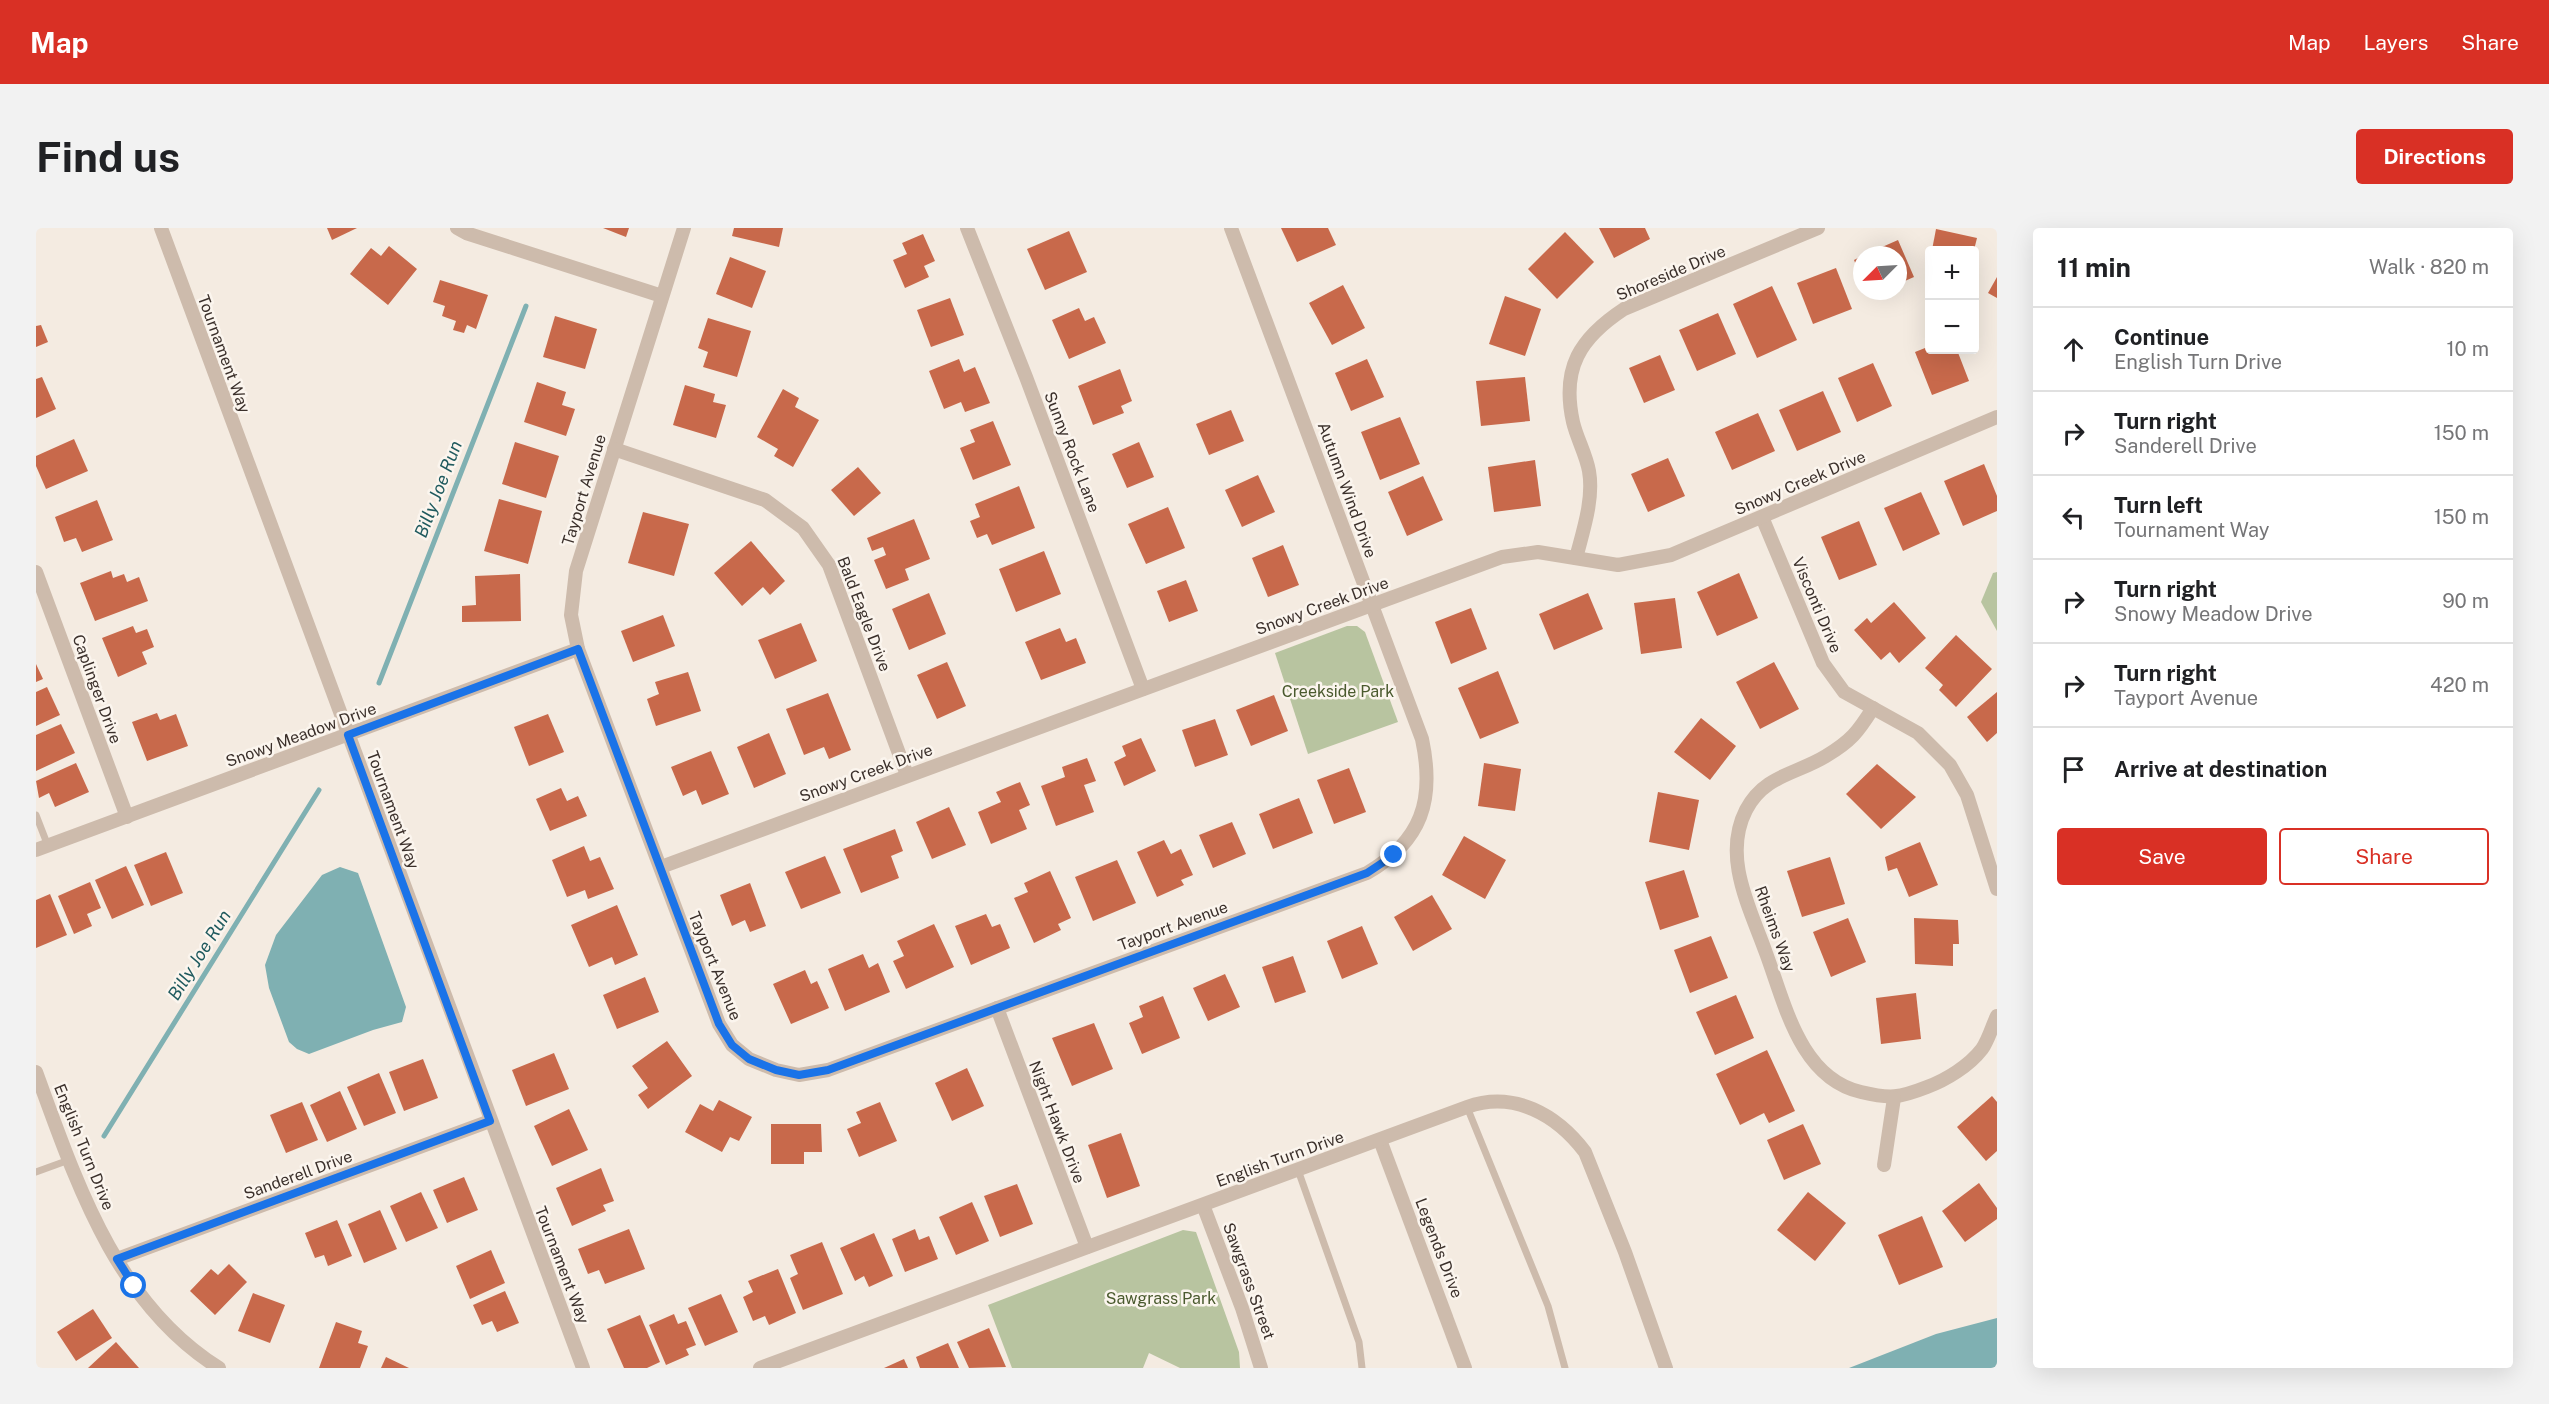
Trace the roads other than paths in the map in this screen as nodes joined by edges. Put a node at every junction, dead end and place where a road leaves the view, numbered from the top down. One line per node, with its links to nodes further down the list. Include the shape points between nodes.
1 (160, 228): 17 (street, Tournament Way)
2 (457, 228): 7 (street)
3 (684, 228): 7 (street, Tayport Avenue)
4 (967, 228): 15 (street, Sunny Rock Lane)
5 (1231, 228): 13 (street, Autumn Wind Drive)
6 (1818, 228): 11 (street, Shoreside Drive, via 1624,309 1600,325 1582,346 1570,384 1573,424 1589,471 1588,506)
7 (662, 296): 9 (street, Tayport Avenue)
8 (1997, 417): 10 (street, Snowy Creek Drive)
9 (614, 449): 14 (street, Tayport Avenue, via 576,571 571,615); 18 (street, Bald Eagle Drive, via 765,500 803,528 829,564)
10 (1762, 517): 11 (street, Snowy Creek Drive, via 1671,555 1618,565); 16 (street, Visconti Drive, via 1823,663 1844,692)
11 (1576, 558): 13 (street, Snowy Creek Drive, via 1538,552 1502,557)
12 (36, 572): 21 (street, Caplinger Drive)
13 (1372, 605): 15 (street, Snowy Creek Drive); 19 (street, Autumn Wind Drive, via 1422,739 1427,760)
14 (578, 649): 17 (street, Snowy Meadow Drive); 23 (street, Tayport Avenue)
15 (1143, 689): 18 (street, Snowy Creek Drive)
16 (1873, 708): 24 (street, Visconti Drive, via 1917,733 1950,765 1967,795); 28 (street, Rheims Way, via 1855,735 1832,752 1764,786 1746,810 1736,842 1739,878 1797,1035 1807,1052 1819,1067 1849,1089)
17 (348, 735): 21 (street, Snowy Meadow Drive); 30 (street, Tournament Way)
18 (907, 775): 23 (street, Snowy Creek Drive)
19 (1426, 800): 25 (street, Tayport Avenue, via 1404,845 1367,873)
20 (36, 815): 22 (lane)
21 (126, 817): 22 (street, Snowy Meadow Drive)
22 (42, 848)
23 (661, 867): 25 (street, Tayport Avenue, via 719,1024 732,1045 749,1059 799,1075 828,1070)
24 (1997, 889)
25 (997, 1008): 37 (street, Night Hawk Drive)
26 (1997, 1016): 28 (street, via 1982,1049 1967,1063 1937,1083)
27 (36, 1072): 32 (street, English Turn Drive)
28 (1894, 1098): 33 (street)
29 (1467, 1107): 31 (street, English Turn Drive); 45 (lane, via 1548,1306); 46 (street, English Turn Drive, via 1491,1103 1527,1107 1544,1113 1580,1145 1594,1170)
30 (490, 1121): 38 (street, Sanderell Drive); 40 (street, Tournament Way)
31 (1380, 1140): 34 (street, English Turn Drive); 44 (street, Legends Drive)
32 (69, 1160): 35 (lane); 38 (street, English Turn Drive, via 89,1209)
33 (1884, 1165)
34 (1298, 1170): 36 (street, English Turn Drive); 43 (lane, via 1359,1342)
35 (36, 1172)
36 (1203, 1205): 37 (street, English Turn Drive); 42 (street, Sawgrass Street)
37 (1087, 1248): 41 (street, English Turn Drive)
38 (117, 1259): 39 (street, English Turn Drive, via 171,1330)
39 (219, 1368)
40 (584, 1368)
41 (760, 1368)
42 (1261, 1368)
43 (1362, 1368)
44 (1465, 1368)
45 (1565, 1368)
46 (1666, 1368)

